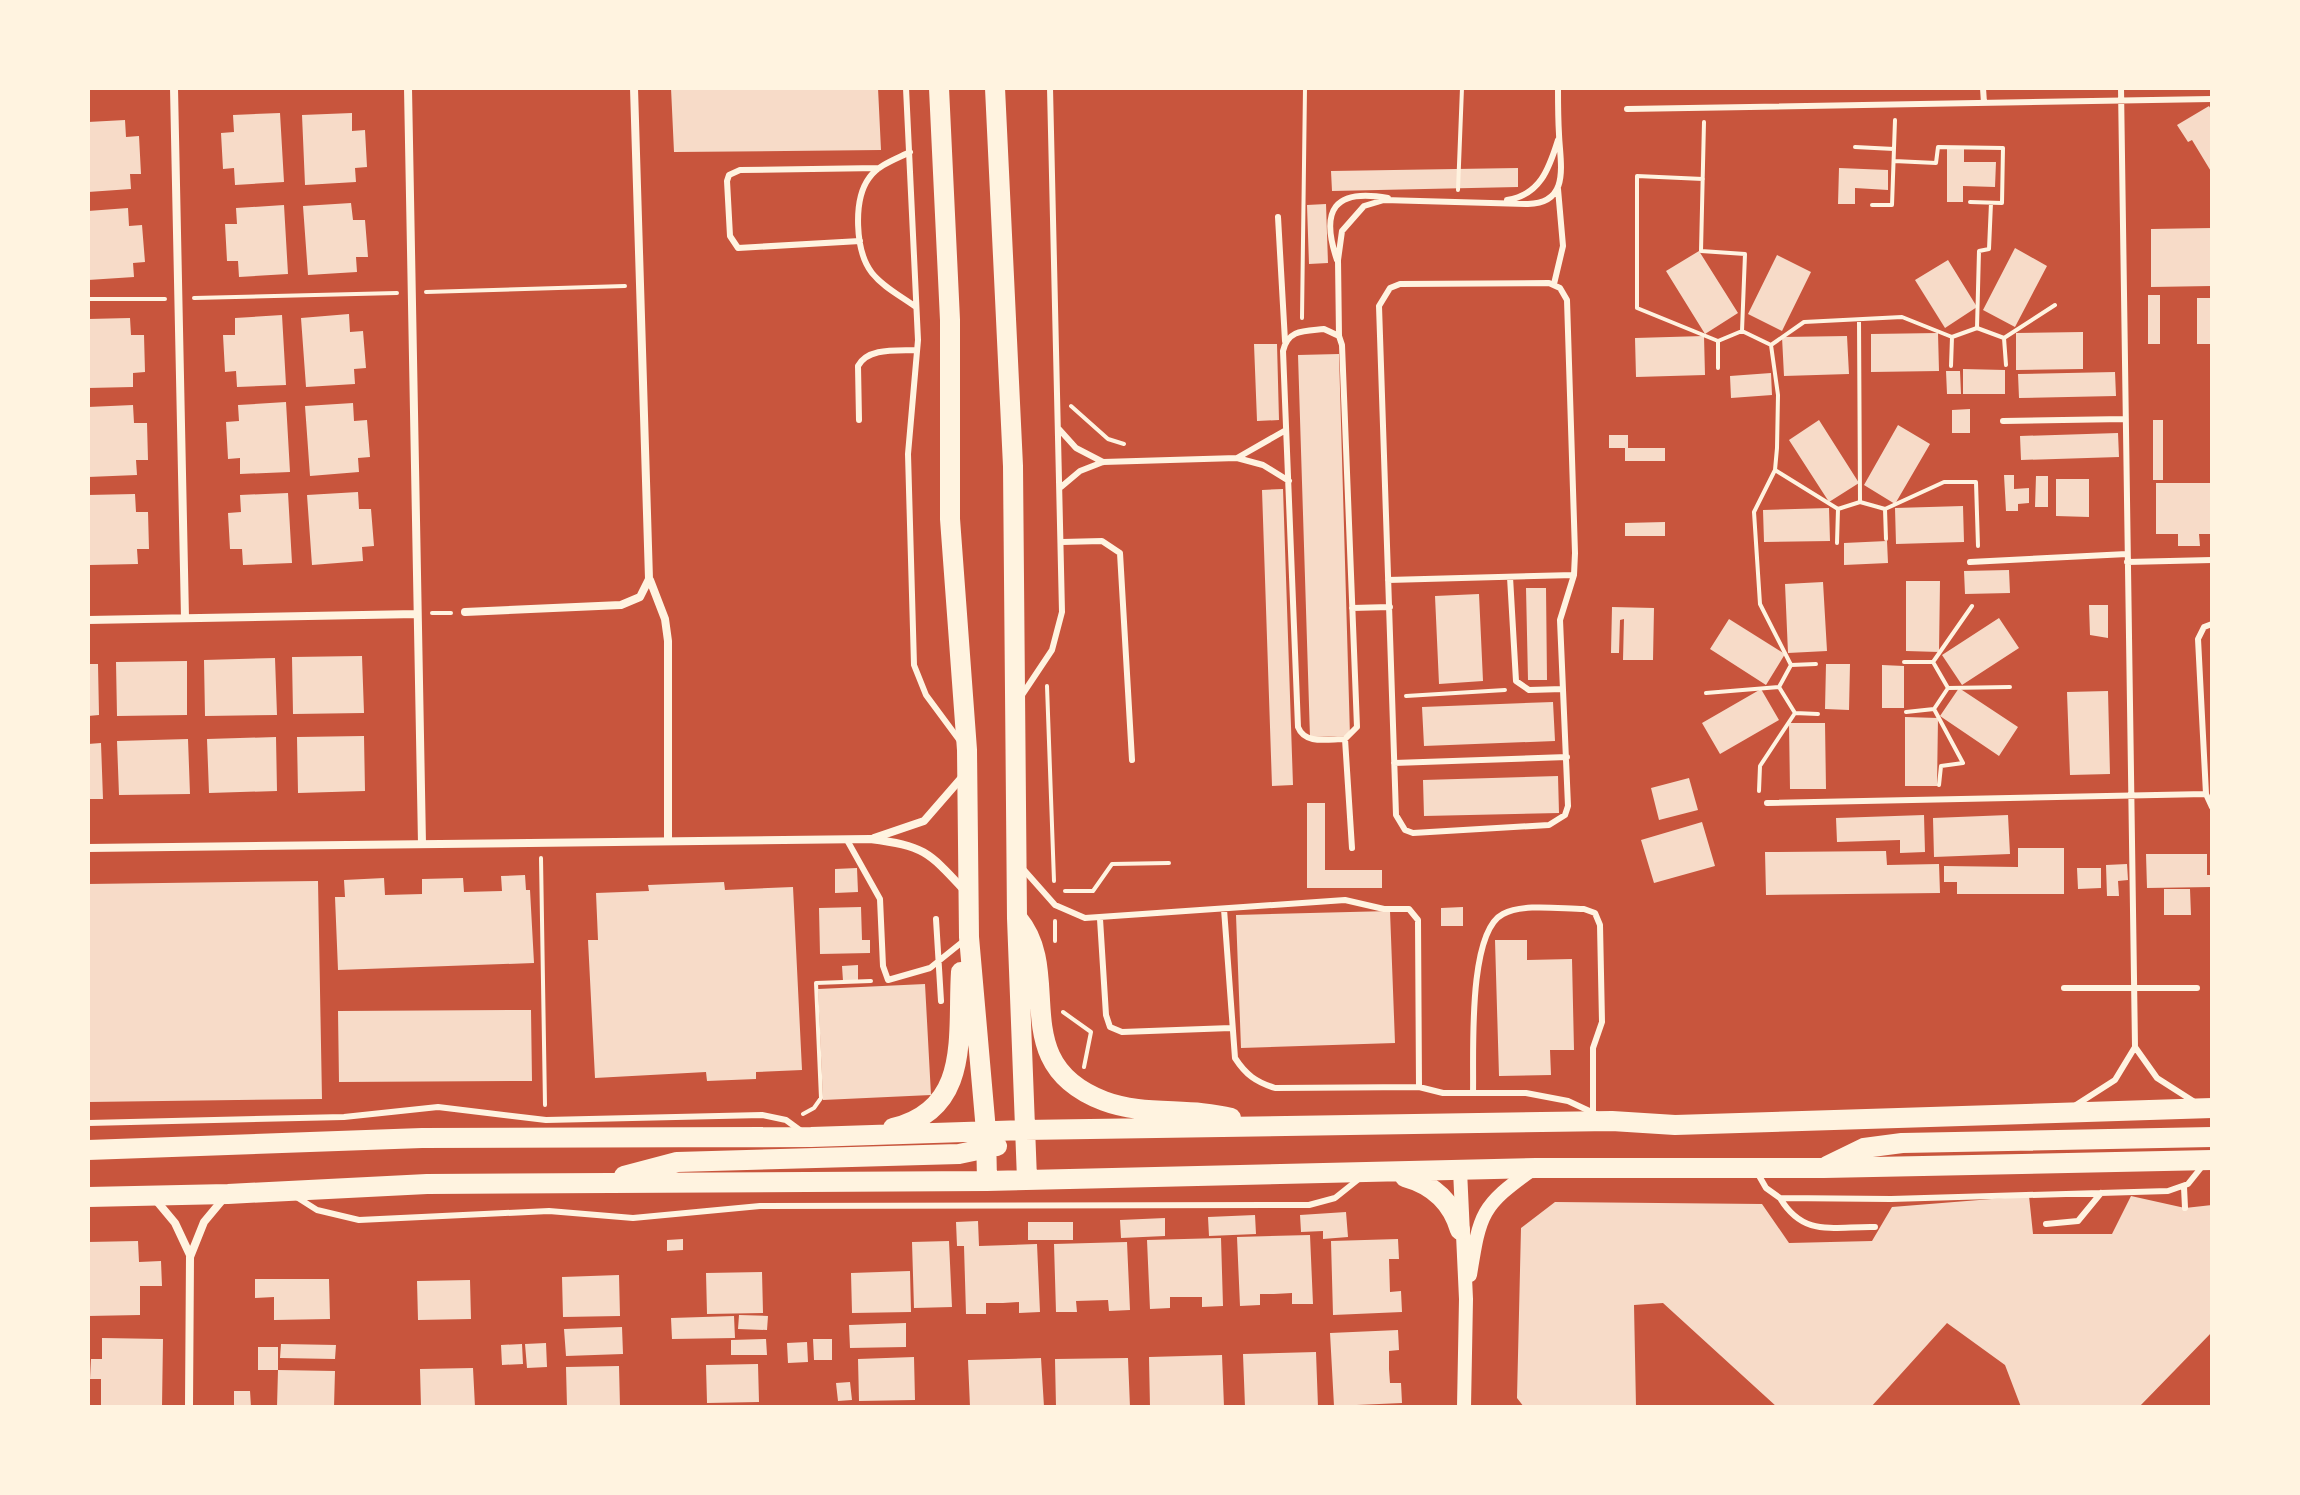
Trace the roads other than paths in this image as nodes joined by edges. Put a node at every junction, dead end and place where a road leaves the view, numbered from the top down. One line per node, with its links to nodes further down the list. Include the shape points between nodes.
1 (174, 88): 50 (street)
2 (408, 88): 49 (street)
3 (634, 88): 44 (street)
4 (906, 88): 16 (lane)
5 (939, 88): 56 (main road, via 950,320 950,519)
6 (995, 88): 54 (main road, via 1013,466)
7 (1050, 88): 32 (lane)
8 (1558, 88): 15 (lane)
9 (1983, 88): 13 (lane)
10 (2121, 88): 12 (lane)
11 (2212, 99): 12 (lane)
12 (2121, 101): 13 (lane); 29 (lane)
13 (1984, 103): 14 (lane)
14 (1627, 109)
15 (1559, 136): 18 (lane, via 1563,172); 20 (lane, via 1541,181 1524,195)
16 (910, 152): 17 (lane); 25 (lane)
17 (879, 168): 22 (lane, via 864,187); 22 (lane, via 740,170 727,181 730,236 738,248)
18 (1558, 189): 20 (lane, via 1537,204); 24 (lane, via 1563,246)
19 (1403, 200): 20 (lane); 23 (lane, via 1374,202 1355,213 1342,231); 23 (lane, via 1364,194 1338,203 1328,229)
20 (1495, 201)
21 (1278, 217): 27 (lane)
22 (860, 241): 25 (lane, via 870,271)
23 (1338, 260): 26 (lane)
24 (1554, 284): 42 (lane, via 1567,300); 45 (lane, via 1400,284 1383,296 1379,306)
25 (916, 307): 28 (lane)
26 (1339, 336): 27 (lane, via 1324,329 1302,331); 47 (lane)
27 (1285, 342): 33 (lane)
28 (917, 350): 30 (lane, via 873,353 861,360); 56 (lane, via 908,454 914,665 926,695)
29 (2125, 419): 31 (lane); 39 (lane)
30 (859, 420)
31 (2003, 421)
32 (1057, 426): 35 (lane, via 1076,448); 37 (lane)
33 (1286, 430): 34 (lane); 36 (lane)
34 (1237, 458): 35 (lane); 36 (lane, via 1263,465)
35 (1103, 462): 37 (lane, via 1080,471)
36 (1289, 481): 55 (lane, via 1298,727 1309,739)
37 (1061, 487): 38 (lane)
38 (1062, 542): 54 (lane, via 1057,638); 58 (lane, via 1102,541 1120,553)
39 (2127, 558): 40 (lane); 41 (lane); 62 (lane)
40 (2212, 560)
41 (1974, 562)
42 (1574, 575): 43 (lane); 53 (lane, via 1560,620)
43 (1510, 577): 45 (lane); 53 (lane, via 1515,676 1524,689)
44 (649, 579): 48 (street, via 640,597 621,605); 67 (street, via 668,641)
45 (1388, 580): 46 (lane)
46 (1390, 607): 47 (lane); 59 (lane)
47 (1352, 608): 55 (lane, via 1357,727)
48 (465, 612)
49 (417, 614): 50 (street); 68 (street)
50 (185, 618): 51 (street)
51 (88, 620)
52 (2212, 624): 61 (lane, via 2198,639)
53 (1563, 689): 57 (lane)
54 (1016, 704): 71 (main road)
55 (1345, 739): 70 (lane)
56 (967, 750): 60 (main road)
57 (1567, 757): 59 (lane); 59 (lane, via 1568,806 1558,821 1413,833 1396,815)
58 (1132, 760)
59 (1394, 763)
60 (967, 772): 65 (street, via 924,821); 72 (main road)
61 (2206, 794): 62 (lane); 64 (lane)
62 (2131, 796): 63 (lane); 81 (lane)
63 (1767, 803)
64 (2212, 807)
65 (870, 839): 66 (street); 72 (street, via 919,848)
66 (847, 840): 67 (street); 78 (lane, via 880,899 888,980)
67 (668, 841): 68 (street)
68 (422, 844): 69 (street)
69 (88, 848)
70 (1352, 848)
71 (1016, 862): 74 (main road); 76 (lane, via 1055,905)
72 (968, 894): 77 (main road)
73 (1224, 909): 76 (lane); 83 (lane); 85 (lane, via 1345,900 1414,911)
74 (1017, 918): 92 (main road, via 1033,946 1042,1034 1058,1067 1080,1089 1108,1103 1207,1113); 93 (main road)
75 (936, 919): 78 (lane)
76 (1100, 919): 83 (lane, via 1110,1027 1122,1032)
77 (969, 937): 78 (lane); 94 (main road, via 961,975 960,1047 949,1085 923,1115 906,1125); 97 (main road)
78 (939, 961): 82 (lane)
79 (2064, 988): 81 (lane)
80 (2197, 988): 81 (lane)
81 (2134, 989): 84 (lane)
82 (941, 1001)
83 (1231, 1028): 85 (lane, via 1235,1058 1258,1083 1275,1088)
84 (2135, 1047): 87 (lane, via 2157,1078); 88 (lane, via 2107,1088)
85 (1419, 1087): 86 (lane)
86 (1473, 1093): 89 (lane, via 1547,1095); 89 (lane, via 1475,1000 1491,926 1501,915 1515,911 1590,910 1600,925 1602,1022 1593,1048)
87 (2211, 1108): 88 (main road)
88 (2063, 1111): 90 (main road, via 1675,1125)
89 (1593, 1112): 90 (lane)
90 (1612, 1121): 92 (main road)
91 (88, 1123): 95 (lane, via 305,1118 438,1107 546,1120 762,1115 786,1120)
92 (1254, 1127): 93 (main road)
93 (1024, 1130): 97 (main road); 106 (main road)
94 (864, 1135): 95 (main road); 97 (main road)
95 (811, 1137): 98 (main road, via 422,1138)
96 (2212, 1137): 102 (main road, via 1902,1143 1864,1148)
97 (986, 1140): 107 (main road, via 959,1154 677,1162); 108 (main road)
98 (88, 1150)
99 (2209, 1160): 102 (main road); 109 (lane)
100 (1754, 1167): 101 (main road); 102 (main road); 114 (lane, via 1766,1188)
101 (1536, 1168): 103 (main road); 121 (street, via 1484,1212)
102 (1824, 1168)
103 (1460, 1170): 105 (main road); 119 (street)
104 (1365, 1173): 105 (main road); 106 (main road); 110 (lane, via 1335,1198 1309,1205 760,1206 633,1218 537,1211 359,1220 317,1210)
105 (1389, 1173): 119 (main road, via 1434,1189 1451,1207)
106 (1027, 1179): 108 (main road)
107 (615, 1181): 108 (main road); 110 (main road)
108 (987, 1181)
109 (2184, 1187): 111 (lane); 116 (lane)
110 (289, 1191): 112 (main road)
111 (2102, 1193): 114 (lane); 117 (lane, via 2078,1221)
112 (228, 1194): 113 (main road); 120 (street, via 204,1222)
113 (152, 1196): 115 (main road); 120 (street, via 175,1223)
114 (1780, 1198): 118 (lane, via 1804,1225)
115 (92, 1199)
116 (2185, 1208)
117 (2046, 1224)
118 (1875, 1227)
119 (1460, 1230): 121 (street)
120 (190, 1257): 122 (street)
121 (1466, 1299): 123 (street)
122 (189, 1407)
123 (1464, 1407)

